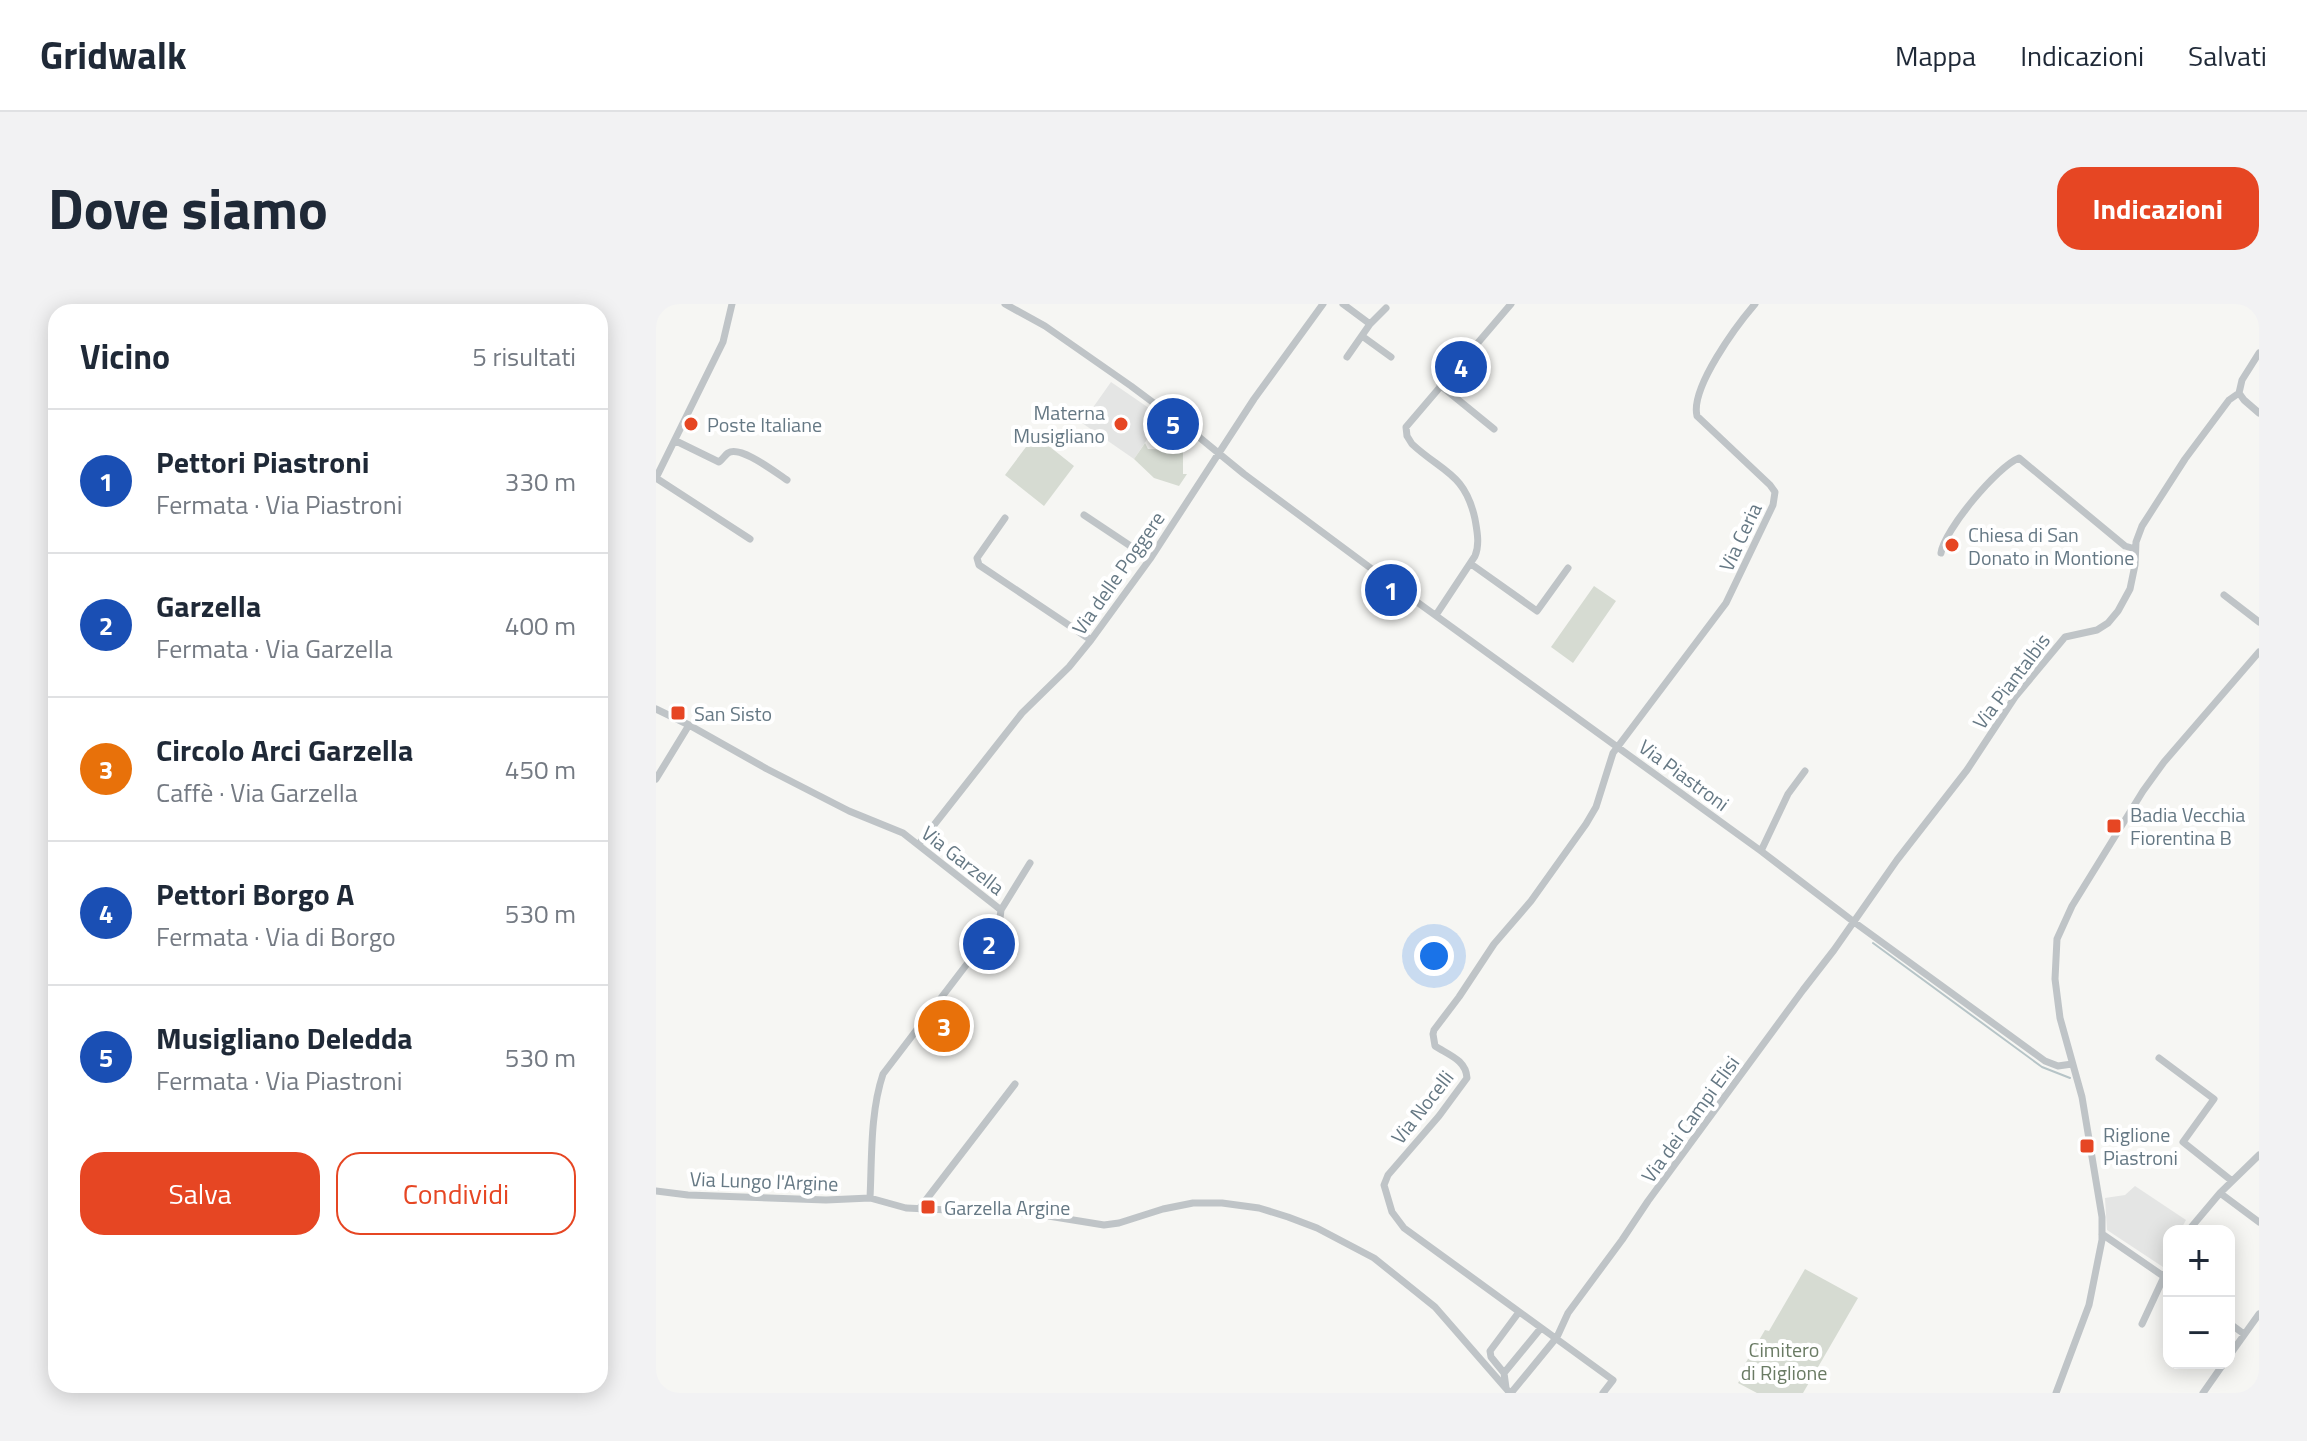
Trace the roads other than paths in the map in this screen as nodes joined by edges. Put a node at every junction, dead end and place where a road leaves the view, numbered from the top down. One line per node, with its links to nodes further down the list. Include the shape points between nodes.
1 (732, 304): 17 (street, via 723,342)
2 (1005, 304): 18 (street, Via Piastroni, via 1065,339)
3 (1323, 304): 18 (street, Via delle Poggere)
4 (1343, 304): 8 (street)
5 (1511, 304): 13 (street)
6 (1755, 304): 36 (street, Via Ceria, via 1720,352 1695,410 1770,485 1773,505 1726,603)
7 (1386, 308): 8 (street)
8 (1370, 324): 9 (street)
9 (1362, 336): 11 (street); 12 (street)
10 (2259, 353): 14 (street, Via Piantalbis, via 2240,382)
11 (1347, 357)
12 (1391, 357)
13 (1440, 385): 16 (street); 27 (street, via 1406,433 1419,451 1466,490 1478,539)
14 (2239, 393): 15 (street); 24 (street, Via Piantalbis, via 2174,474 2142,526)
15 (2259, 413)
16 (1494, 429)
17 (676, 441): 19 (street); 20 (street, via 719,462 732,451 745,454)
18 (1218, 454): 26 (street, Via delle Poggere); 30 (street, Via Piastroni)
19 (656, 478): 23 (street)
20 (787, 480)
21 (1084, 515): 26 (street)
22 (1005, 518): 32 (street, via 977,558 979,565)
23 (750, 539)
24 (2135, 549): 25 (street, via 2019,458 1974,499 1942,542); 43 (street, Via Piantalbis, via 2130,589 2115,615 2102,627 2069,635 2062,642 2008,706 1974,761)
25 (1941, 553)
26 (1150, 559): 32 (street, Via delle Poggere)
27 (1471, 564): 28 (street, via 1537,611); 30 (street)
28 (1568, 568)
29 (2224, 595): 31 (street)
30 (1436, 615): 36 (street, Via Piastroni)
31 (2259, 622)
32 (1091, 640): 39 (street, Via delle Poggere, via 1022,713)
33 (2259, 652): 45 (street, via 2160,766 2061,928 2055,979)
34 (656, 709): 35 (street, Via Garzella)
35 (689, 725): 38 (street); 39 (street, Via Garzella)
36 (1617, 746): 40 (street, Via Piastroni); 58 (street, Via Nocelli, via 1586,824 1434,1030 1435,1046 1460,1061 1467,1078 1384,1185 1392,1212 1404,1228)
37 (1805, 771): 40 (street)
38 (656, 779)
39 (919, 844): 42 (street, Via Garzella)
40 (1761, 851): 43 (street, Via Piastroni)
41 (1030, 863): 42 (street)
42 (1001, 910): 51 (street, Via Garzella, via 986,939 883,1074)
43 (1854, 922): 45 (street, Via Piastroni, via 2049,1063); 64 (street, Via dei Campi Elisi, via 1568,1313)
44 (2159, 1058): 48 (street, via 2214,1099 2183,1142)
45 (2072, 1064): 55 (street, via 2096,1171)
46 (1015, 1084): 52 (street)
47 (2259, 1155): 48 (street)
48 (2232, 1181): 50 (street)
49 (656, 1191): 51 (street, Via Lungo l'Argine)
50 (2220, 1193): 53 (street); 54 (street)
51 (870, 1198): 52 (street, Via Lungo l'Argine)
52 (919, 1209): 68 (street, Via Lungo l'Argine, via 1036,1214 1104,1225 1183,1204 1259,1208 1374,1258 1445,1316)
53 (2259, 1222)
54 (2193, 1225)
55 (2102, 1234): 56 (street); 70 (street, via 2089,1305)
56 (2163, 1275)
57 (2163, 1285): 60 (street)
58 (1519, 1312): 62 (street, Via Nocelli); 67 (street, via 1490,1351)
59 (2259, 1314): 63 (street)
60 (2142, 1324)
61 (2235, 1327): 63 (street)
62 (1541, 1328): 64 (street, Via Nocelli); 67 (street)
63 (2244, 1334): 65 (street)
64 (1557, 1337): 68 (street); 69 (street, Via Nocelli, via 1613,1380)
65 (2235, 1347)
66 (2220, 1369): 71 (street)
67 (1504, 1373): 68 (street)
68 (1509, 1391)
69 (1603, 1393)
70 (2056, 1393)
71 (2203, 1393)

